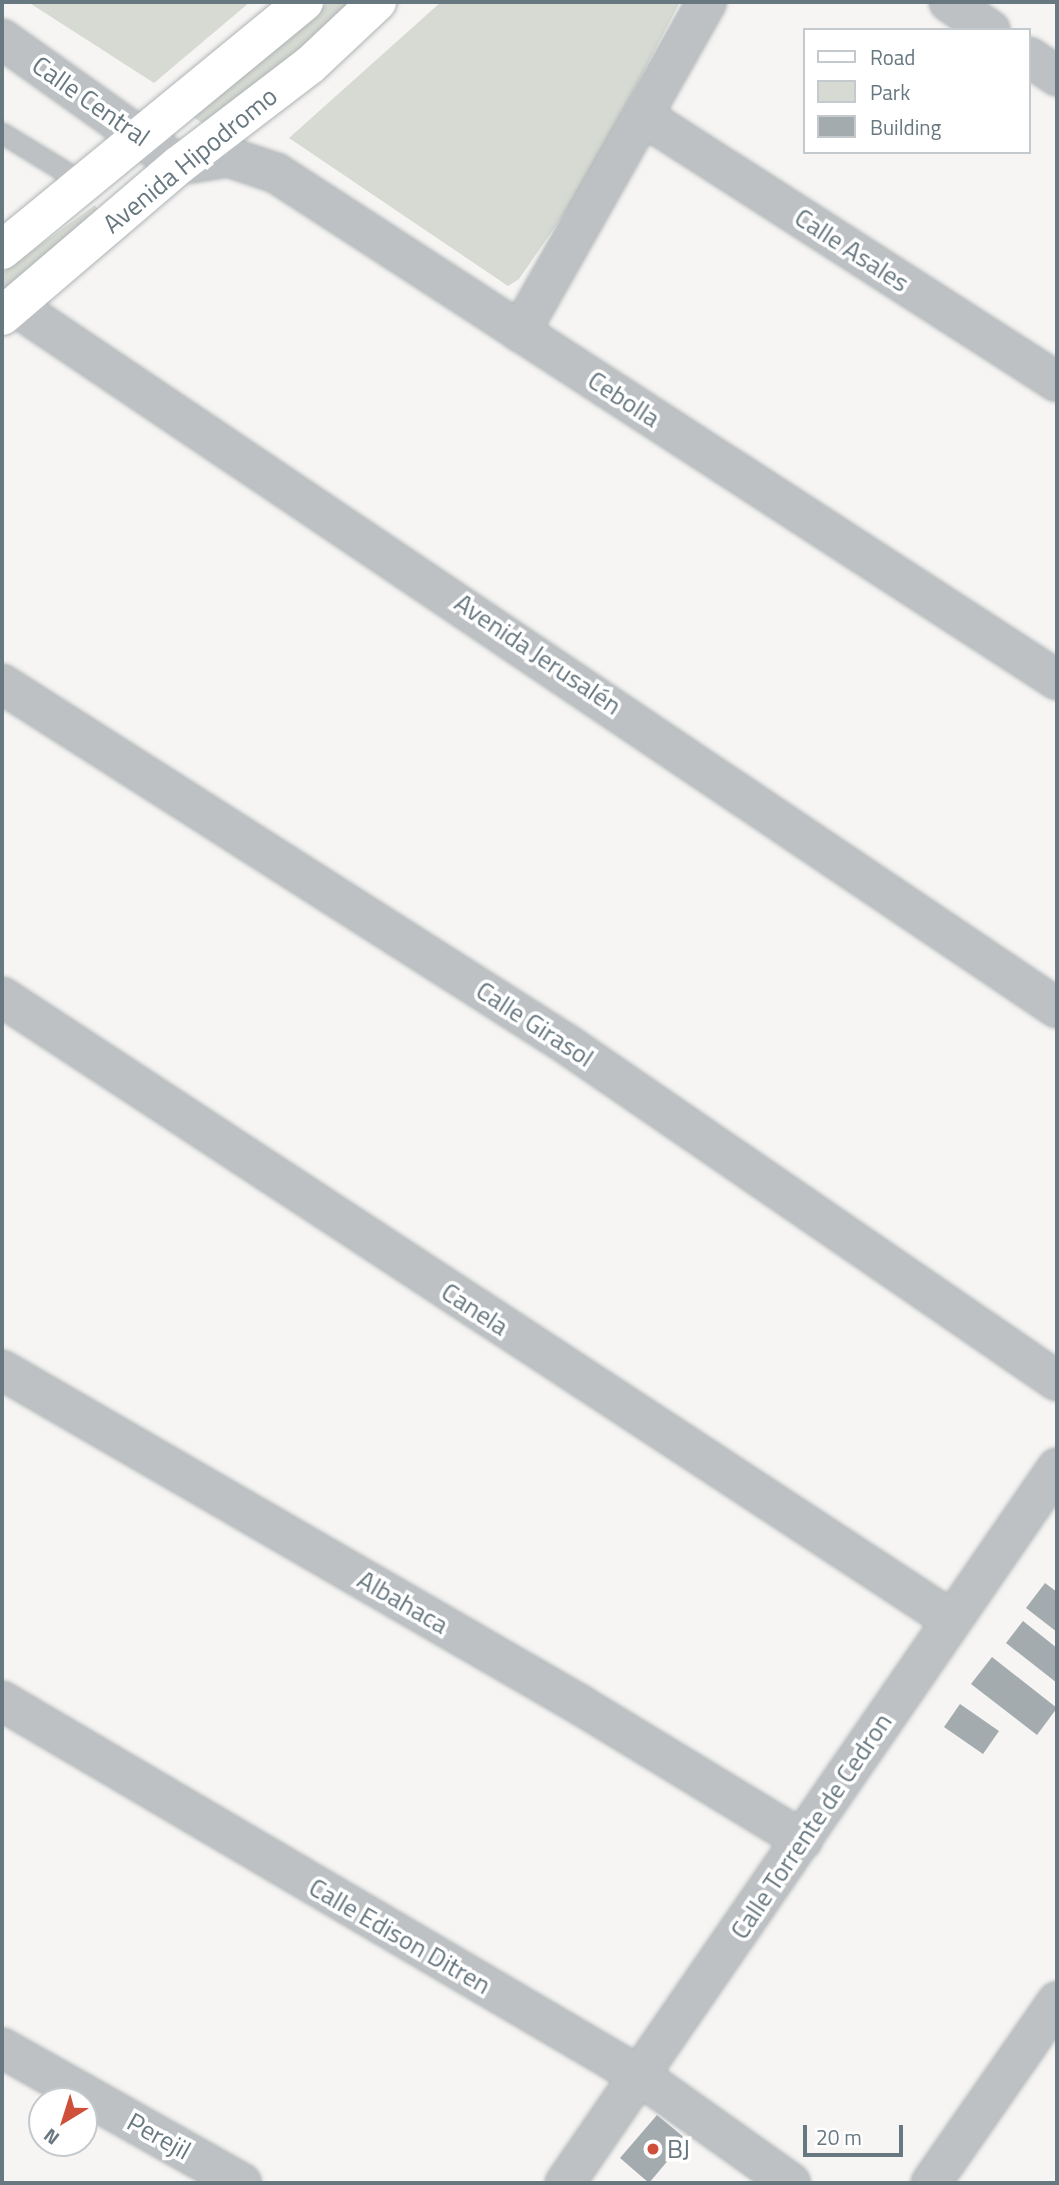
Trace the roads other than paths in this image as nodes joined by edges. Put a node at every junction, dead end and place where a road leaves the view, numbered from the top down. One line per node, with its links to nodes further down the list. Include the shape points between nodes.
1 (304, 2): 10 (main road, Avenida Hipodromo)
2 (377, 2): 12 (main road, Avenida Hipodromo, via 310,65)
3 (707, 2): 9 (street)
4 (949, 2): 5 (street)
5 (987, 28)
6 (2, 39): 10 (street, Calle Central)
7 (1031, 58): 8 (street)
8 (1057, 76)
9 (646, 118): 16 (street); 17 (street, Calle Asales)
10 (145, 136): 12 (street, Calle Central); 13 (main road, Avenida Hipodromo)
11 (6, 143): 13 (lane)
12 (179, 165): 15 (main road, Avenida Hipodromo); 16 (street, Cebolla, via 228,157 253,161)
13 (84, 183): 14 (main road, Avenida Hipodromo)
14 (2, 250)
15 (8, 311): 21 (street, Avenida Jerusalén)
16 (520, 332): 18 (street, Cebolla)
17 (1057, 382)
18 (1057, 680)
19 (2, 684): 23 (street, Calle Girasol, via 568,1045)
20 (2, 997): 25 (street, Canela)
21 (1057, 1008)
22 (2, 1370): 27 (street, Albahaca)
23 (1057, 1381)
24 (1057, 1468): 25 (street, Calle Torrente de Cedron)
25 (950, 1619): 27 (street, Calle Torrente de Cedron)
26 (2, 1701): 31 (street, Calle Edison Ditren)
27 (802, 1840): 31 (street, Calle Torrente de Cedron)
28 (1057, 2003): 29 (street)
29 (1046, 2043): 35 (street)
30 (2, 2048): 32 (street, Perejil)
31 (643, 2078): 33 (street, Calle Torrente de Cedron); 34 (street, Calle Edison Ditren)
32 (242, 2183)
33 (565, 2183)
34 (791, 2183)
35 (930, 2183)

